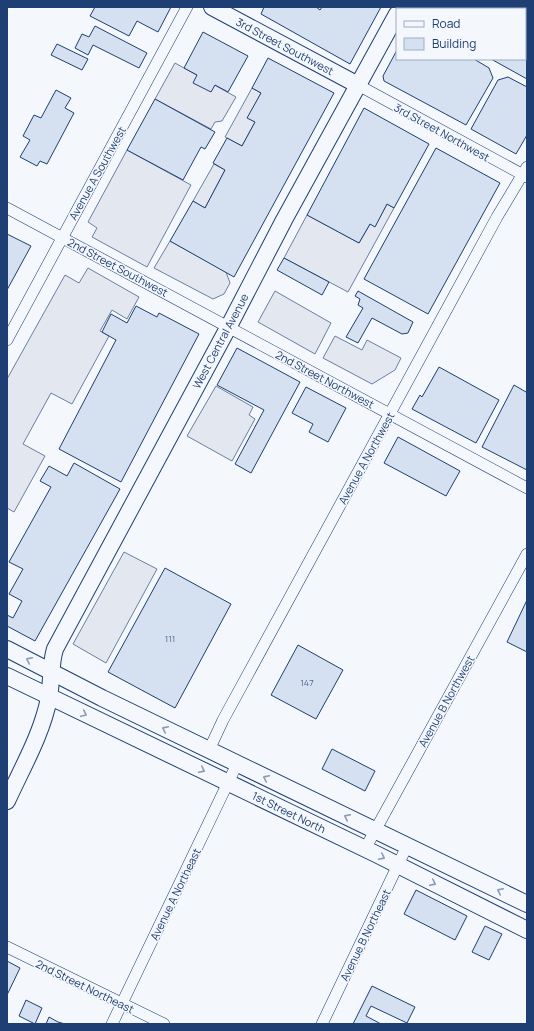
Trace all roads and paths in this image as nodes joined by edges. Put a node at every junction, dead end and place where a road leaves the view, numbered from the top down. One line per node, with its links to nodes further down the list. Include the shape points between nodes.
1 (187, 7): 7 (street, Avenue A Southwest)
2 (212, 7): 4 (main road, 3rd Street Southwest)
3 (396, 16): 4 (main road, West Central Avenue)
4 (358, 85): 5 (street, 3rd Street Northwest); 8 (main road, West Central Avenue)
5 (525, 173): 10 (street, Avenue A Northwest, via 497,217)
6 (7, 208): 7 (street, 2nd Street Southwest)
7 (62, 238): 8 (street, 2nd Street Southwest); 9 (street, Avenue A Southwest)
8 (229, 326): 10 (street, 2nd Street Northwest); 14 (main road, West Central Avenue, via 54,648)
9 (7, 340)
10 (390, 414): 11 (street, 2nd Street Northwest); 17 (street, Avenue A Northwest)
11 (527, 488)
12 (527, 554): 21 (street, Avenue B Northwest)
13 (7, 649): 14 (main road, 1st Street North, one-way to 13)
14 (51, 671): 16 (main road, West Central Avenue); 17 (main road, 1st Street North, one-way to 14)
15 (7, 676): 16 (main road, 1st Street North)
16 (49, 697): 19 (main road, 1st Street North, one-way to 19); 20 (main road, West Central Avenue, via 45,714)
17 (208, 750): 18 (main road, 1st Street North)
18 (238, 764): 19 (street, Avenue A Northeast); 21 (main road, 1st Street North, one-way to 18)
19 (228, 783): 23 (main road, 1st Street North); 28 (street, Avenue A Northeast)
20 (7, 801)
21 (374, 830): 22 (main road, 1st Street North); 23 (street, Avenue B Northwest)
22 (407, 846): 24 (street, Avenue B Northeast); 25 (main road, 1st Street North, one-way to 22)
23 (365, 849): 24 (main road, 1st Street North, one-way to 24)
24 (398, 866): 26 (main road, 1st Street North, one-way to 26); 31 (street, Avenue B Northeast)
25 (527, 904)
26 (527, 930)
27 (7, 948): 28 (street, 2nd Street Northeast)
28 (122, 1003): 29 (street, Avenue A Northeast); 30 (street, 2nd Street Northeast)
29 (112, 1024)
30 (164, 1024)
31 (322, 1024)

